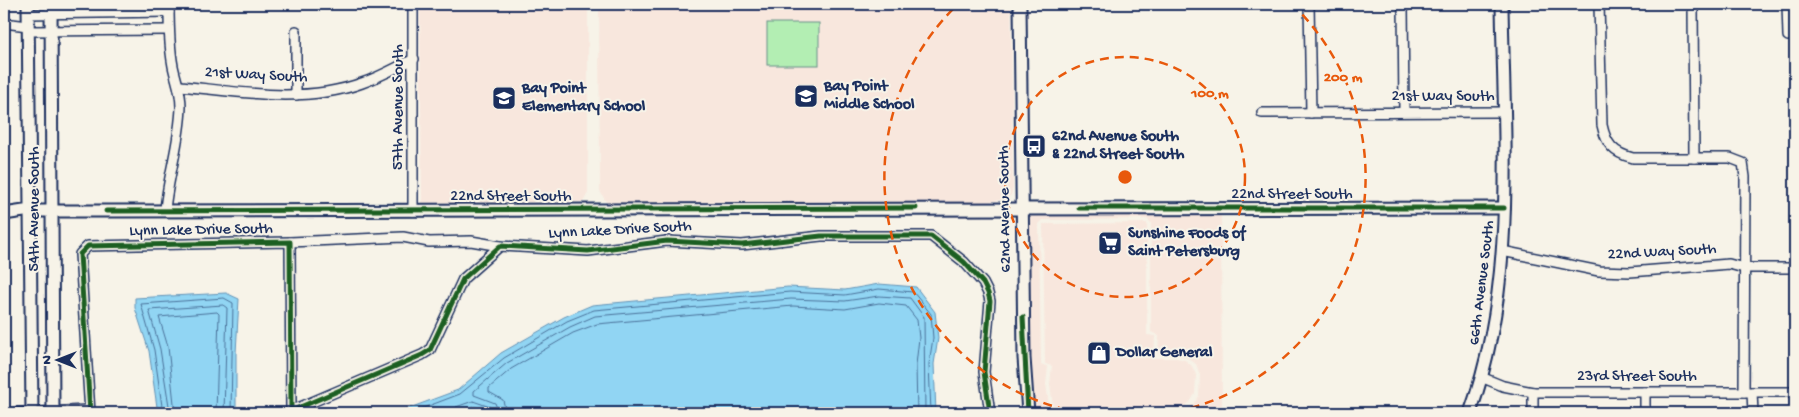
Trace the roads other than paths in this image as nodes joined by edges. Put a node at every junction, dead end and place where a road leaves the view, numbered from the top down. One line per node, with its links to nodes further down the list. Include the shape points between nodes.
1 (414, 4): 18 (street, 57th Avenue South)
2 (1020, 4): 26 (street, 62nd Avenue South)
3 (1309, 4): 24 (street)
4 (1403, 4): 21 (street)
5 (1502, 4): 22 (street, 66th Avenue South)
6 (1600, 4): 25 (street, via 1605,139 1623,156)
7 (1693, 4): 25 (street)
8 (1788, 4): 17 (street)
9 (51, 8): 10 (street); 11 (street); 14 (street, 54th Avenue South)
10 (169, 8): 15 (street)
11 (28, 9): 13 (street, 54th Avenue South)
12 (4, 23): 13 (street)
13 (28, 28): 14 (street); 29 (street, 54th Avenue South)
14 (51, 30): 15 (street); 30 (street, 54th Avenue South)
15 (169, 30): 19 (street, via 174,68)
16 (296, 31): 20 (street)
17 (1788, 36)
18 (414, 58): 20 (street, 21st Way South, via 362,84); 31 (street, 57th Avenue South)
19 (181, 86): 20 (street, 21st Way South); 28 (street, via 180,124)
20 (296, 95)
21 (1404, 111): 22 (street, 21st Way South); 24 (street, 21st Way South)
22 (1503, 112): 27 (street, 66th Avenue South)
23 (1262, 113): 24 (street, 21st Way South)
24 (1311, 113)
25 (1694, 158): 36 (street, via 1730,158 1743,163)
26 (1022, 208): 27 (street, 22nd Street South); 31 (street, 22nd Street South); 48 (street, 62nd Avenue South)
27 (1504, 208): 35 (street, 66th Avenue South)
28 (165, 210): 30 (street, 22nd Street South); 31 (street, 22nd Street South)
29 (30, 211): 30 (street, 22nd Street South); 32 (street, 22nd Street South); 43 (street, 54th Avenue South)
30 (51, 211): 44 (street, 54th Avenue South)
31 (413, 211)
32 (4, 214)
33 (290, 242): 34 (street, via 403,237 429,242 471,241); 34 (street, Lynn Lake Drive South, via 290,411 430,350 463,280); 45 (street, Lynn Lake Drive South, via 88,246 80,254)
34 (500, 246): 47 (street, Lynn Lake Drive South, via 588,251 667,241 742,245 821,236 930,236 964,262 988,293 984,372)
35 (1502, 251): 36 (street, 22nd Way South, via 1599,271 1630,272 1729,264); 38 (street, 66th Avenue South, via 1490,339)
36 (1744, 268): 37 (street, 22nd Way South); 41 (street)
37 (1795, 268)
38 (1481, 377): 39 (street, 23rd Street South, via 1503,386); 49 (street, 66th Avenue South)
39 (1533, 392): 40 (street, 23rd Street South); 50 (street)
40 (1645, 392): 41 (street, 23rd Street South); 51 (street)
41 (1748, 392): 42 (street, 23rd Street South); 52 (street)
42 (1795, 392)
43 (32, 412): 44 (street); 46 (street)
44 (54, 412): 45 (street)
45 (90, 412)
46 (16, 413)
47 (990, 413)
48 (1028, 413)
49 (1470, 413)
50 (1533, 413)
51 (1646, 413)
52 (1753, 413)

